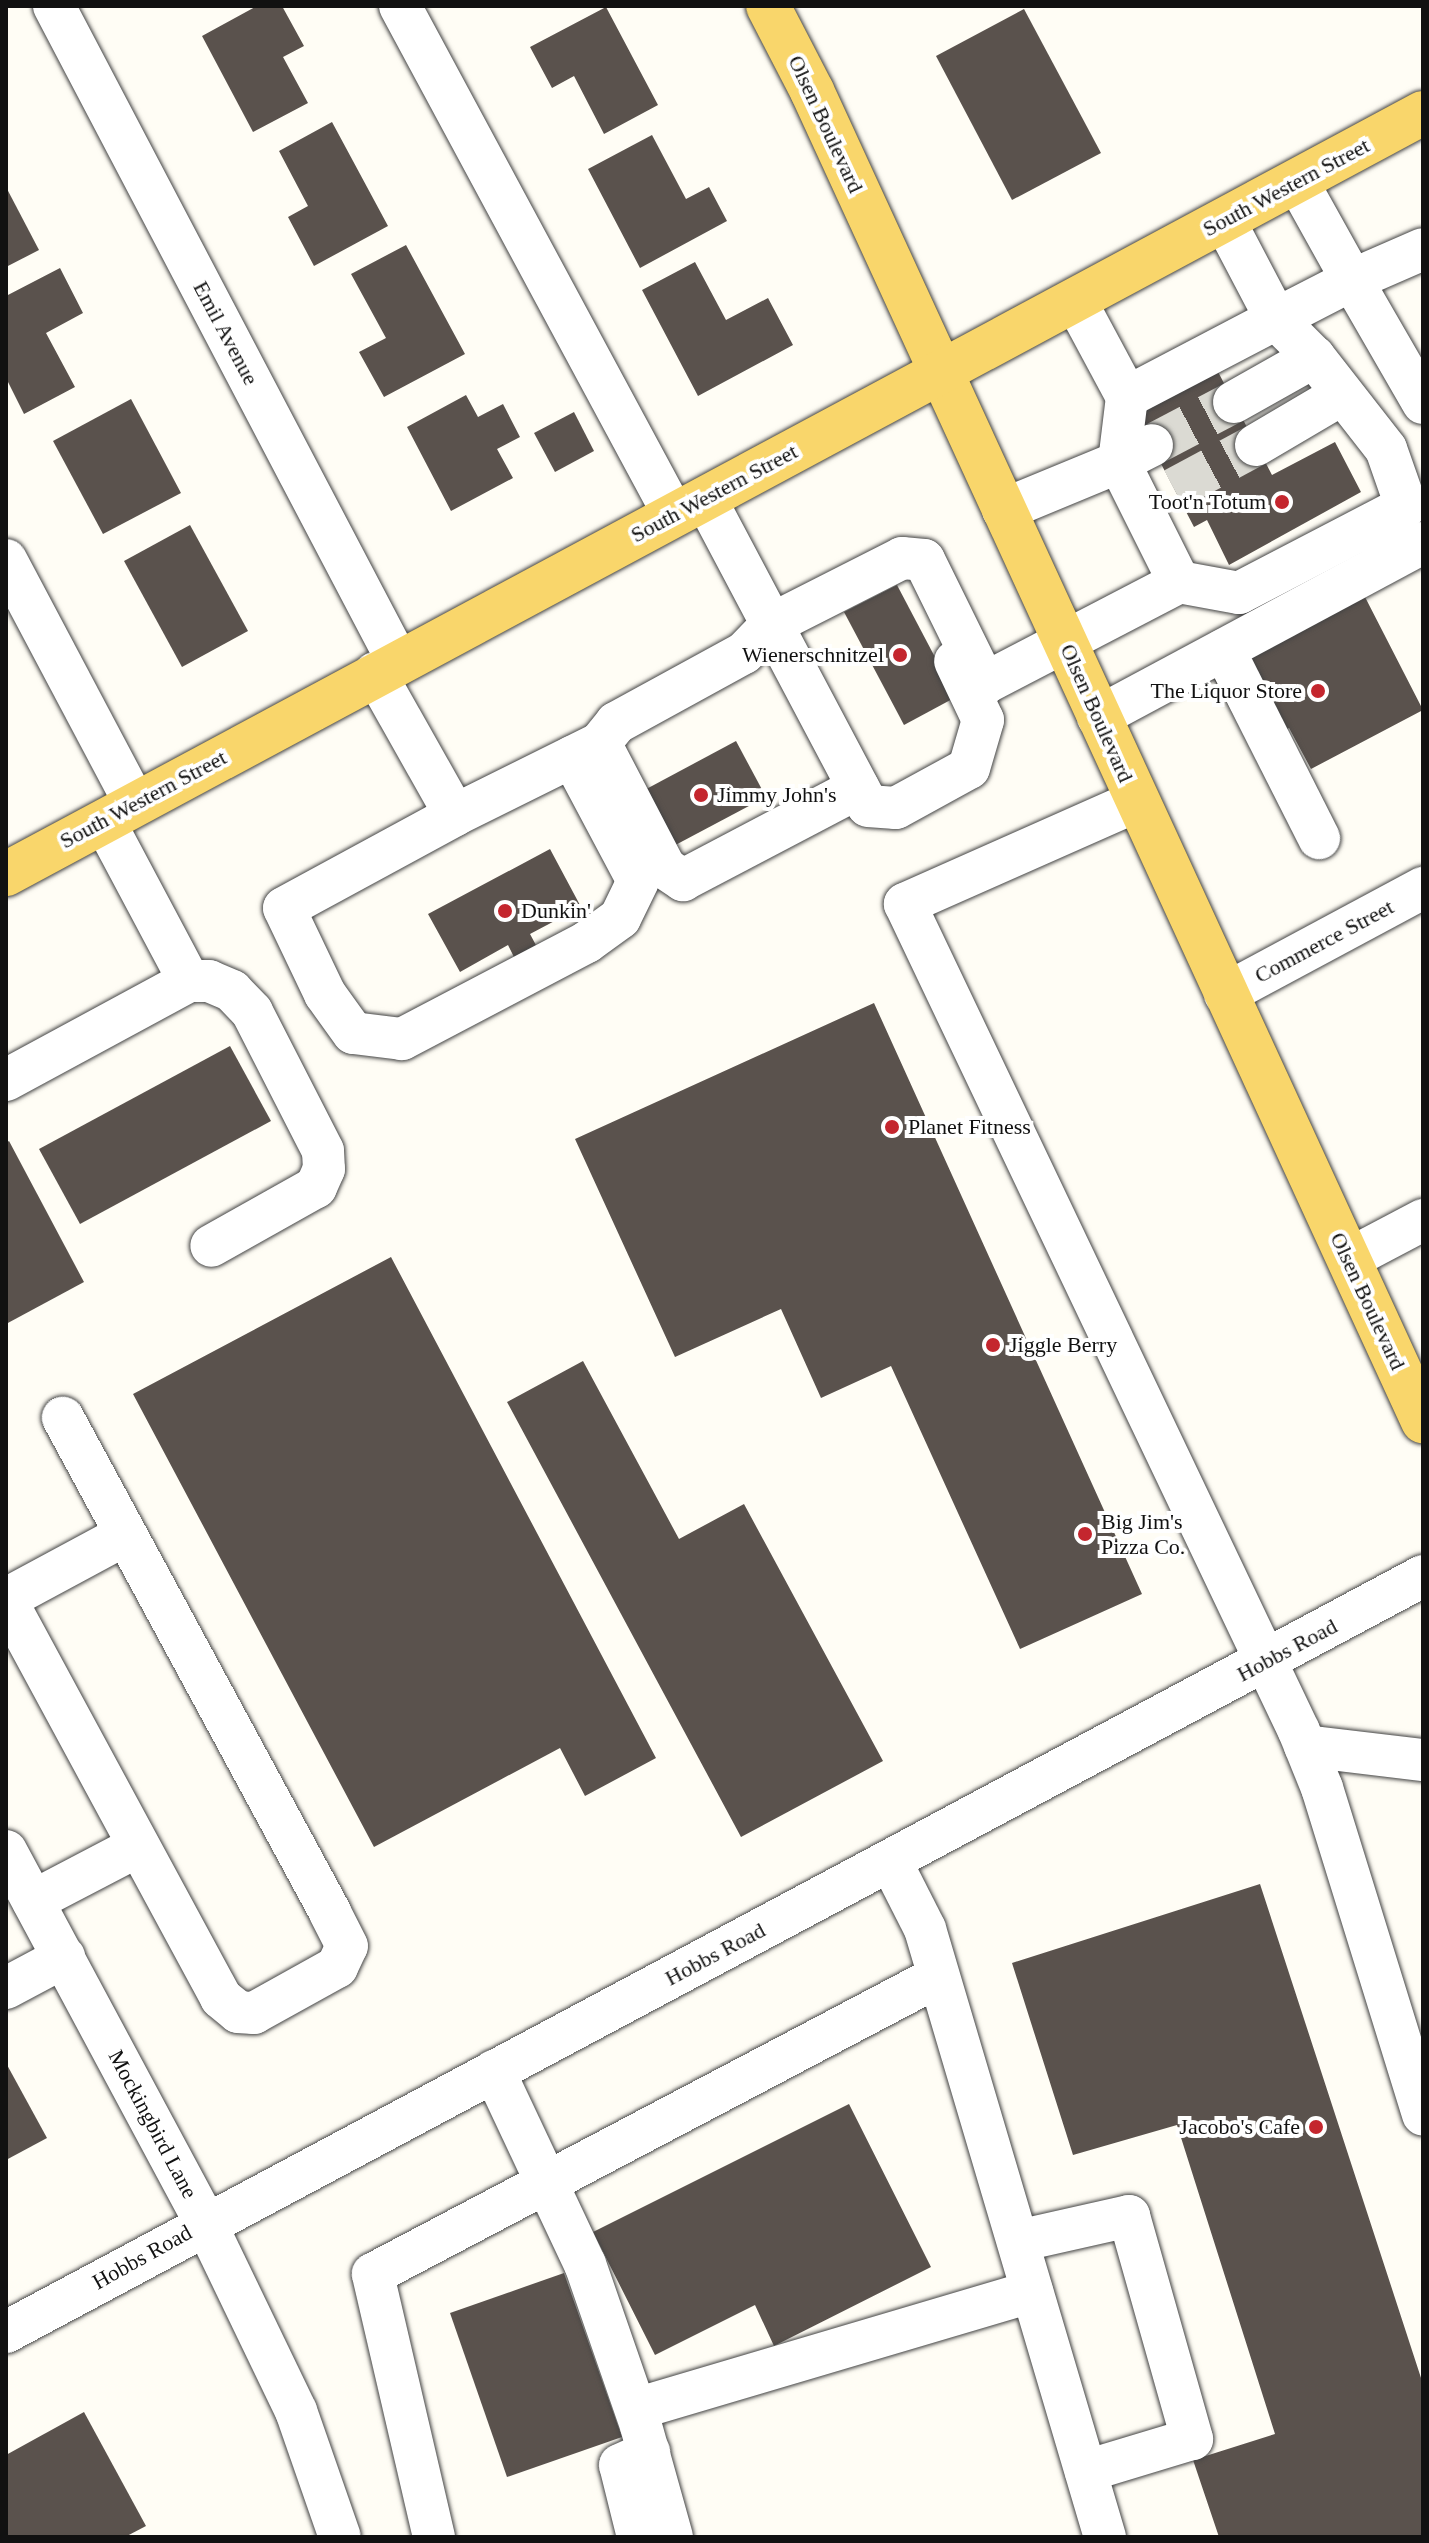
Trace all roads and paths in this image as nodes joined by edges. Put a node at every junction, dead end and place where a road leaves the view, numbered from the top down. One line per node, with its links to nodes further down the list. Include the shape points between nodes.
1 (54, 6): 27 (street, Emil Avenue)
2 (400, 6): 19 (street)
3 (768, 6): 12 (main road, Olsen Boulevard)
4 (1423, 113): 5 (main road, South Western Street)
5 (1297, 181): 6 (main road, South Western Street); 8 (street)
6 (1224, 220): 9 (main road, South Western Street); 10 (street)
7 (1423, 249): 8 (street)
8 (1352, 280): 10 (street); 16 (street)
9 (1075, 300): 12 (main road, South Western Street); 14 (street)
10 (1276, 319): 11 (street); 14 (street)
11 (1314, 357): 13 (street); 15 (street)
12 (940, 372): 19 (main road, South Western Street); 20 (main road, Olsen Boulevard)
13 (1341, 395): 17 (street); 23 (street, via 1386,449 1406,506 1239,593)
14 (1127, 397): 18 (street)
15 (1234, 402)
16 (1423, 403)
17 (1256, 445)
18 (1136, 453): 20 (street); 23 (street, via 1158,498)
19 (690, 507): 24 (street); 27 (main road, South Western Street)
20 (1003, 510): 25 (main road, Olsen Boulevard)
21 (1423, 543): 26 (street)
22 (6, 560): 33 (street)
23 (1179, 582): 25 (street)
24 (772, 624): 28 (street, via 902,558); 30 (street, via 744,653 616,723); 31 (street)
25 (1066, 645): 28 (street); 29 (main road, Olsen Boulevard)
26 (1224, 650): 29 (street); 35 (street)
27 (386, 667): 33 (main road, South Western Street); 34 (street, Emil Avenue)
28 (977, 688): 31 (street, via 983,720 969,768 896,808)
29 (1098, 717): 32 (main road, Olsen Boulevard)
30 (586, 750): 31 (street, via 665,868); 34 (street); 34 (street, via 638,881 620,918 587,942 402,1039 353,1033 325,994 284,908)
31 (859, 788)
32 (1137, 801): 39 (main road, Olsen Boulevard); 49 (street, via 905,904)
33 (120, 812): 36 (main road, South Western Street); 38 (street)
34 (455, 815)
35 (1319, 838)
36 (6, 874)
37 (1423, 888): 39 (street, Commerce Street)
38 (189, 981): 40 (street); 42 (street, via 209,981 232,991 252,1012 323,1151 324,1169 316,1187)
39 (1225, 994): 43 (main road, Olsen Boulevard)
40 (6, 1080)
41 (1423, 1220): 43 (street)
42 (211, 1246)
43 (1349, 1259): 45 (main road, Olsen Boulevard)
44 (63, 1418): 46 (street)
45 (1423, 1421)
46 (125, 1535): 48 (street); 52 (street, via 347,1946 337,1967 254,2013 238,2012 221,1998)
47 (1423, 1576): 49 (street, Hobbs Road)
48 (6, 1599): 52 (street)
49 (1267, 1662): 50 (street); 54 (street, Hobbs Road)
50 (1305, 1746): 51 (street); 60 (street)
51 (1423, 1760)
52 (138, 1846): 55 (street)
53 (6, 1851): 55 (street, Mockingbird Lane)
54 (891, 1862): 57 (street, via 925,1929); 59 (street, Hobbs Road)
55 (33, 1901): 56 (street, Mockingbird Lane)
56 (64, 1957): 58 (street); 62 (street, Mockingbird Lane)
57 (937, 1977): 61 (street); 63 (street)
58 (6, 1988)
59 (494, 2071): 61 (street); 62 (street, Hobbs Road)
60 (1423, 2115)
61 (545, 2180): 66 (street, via 585,2264); 70 (street, via 373,2274)
62 (205, 2222): 65 (street, Hobbs Road); 69 (street, Mockingbird Lane, via 296,2411)
63 (1018, 2241): 64 (street); 68 (street, via 1129,2216 1192,2439)
64 (1032, 2292): 66 (street); 68 (street)
65 (6, 2332)
66 (636, 2409): 67 (street)
67 (649, 2452): 71 (street, via 620,2465); 72 (street)
68 (1086, 2471): 73 (street)
69 (340, 2537)
70 (434, 2537)
71 (638, 2537)
72 (672, 2537)
73 (1105, 2537)

